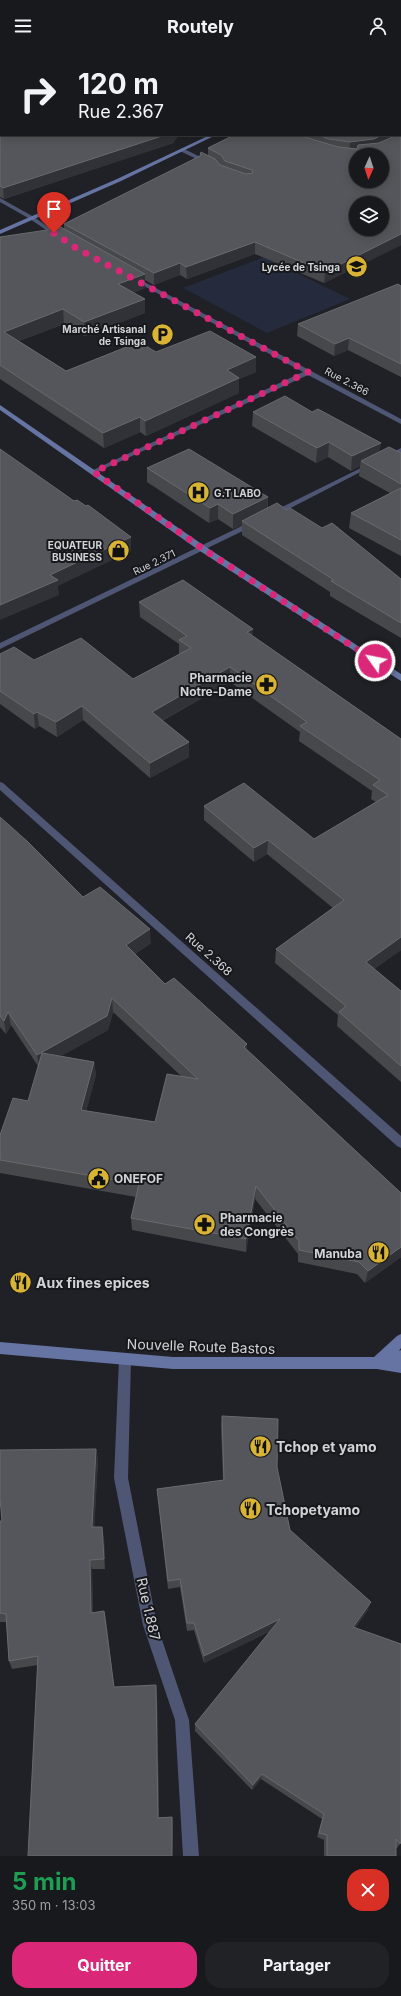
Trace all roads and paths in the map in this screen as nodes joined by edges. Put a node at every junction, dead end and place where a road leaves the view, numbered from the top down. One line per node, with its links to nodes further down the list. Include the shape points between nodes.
1 (212, 136): 2 (main road)
2 (182, 150): 3 (street); 5 (main road)
3 (212, 164)
4 (0, 200): 5 (street)
5 (32, 218): 6 (main road); 7 (street)
6 (0, 232)
7 (64, 239)
8 (125, 274): 9 (street, Rue 2.366)
9 (308, 372): 11 (street, Rue 2.366); 13 (street)
10 (0, 407): 13 (main road)
11 (401, 422)
12 (401, 450): 14 (street, Rue 2.371)
13 (94, 472): 14 (main road)
14 (203, 549): 15 (street, Rue 2.371); 16 (main road)
15 (0, 646)
16 (401, 678)
17 (0, 785): 18 (street, Rue 2.368)
18 (401, 1143)
19 (401, 1340): 23 (main road)
20 (0, 1348): 22 (main road, Nouvelle Route Bastos)
21 (401, 1356): 23 (main road)
22 (125, 1359): 23 (main road, Nouvelle Route Bastos, via 173,1363); 25 (street, Rue 1.887, via 121,1478 150,1625 182,1720)
23 (377, 1363): 24 (main road)
24 (401, 1366)
25 (191, 1856)

